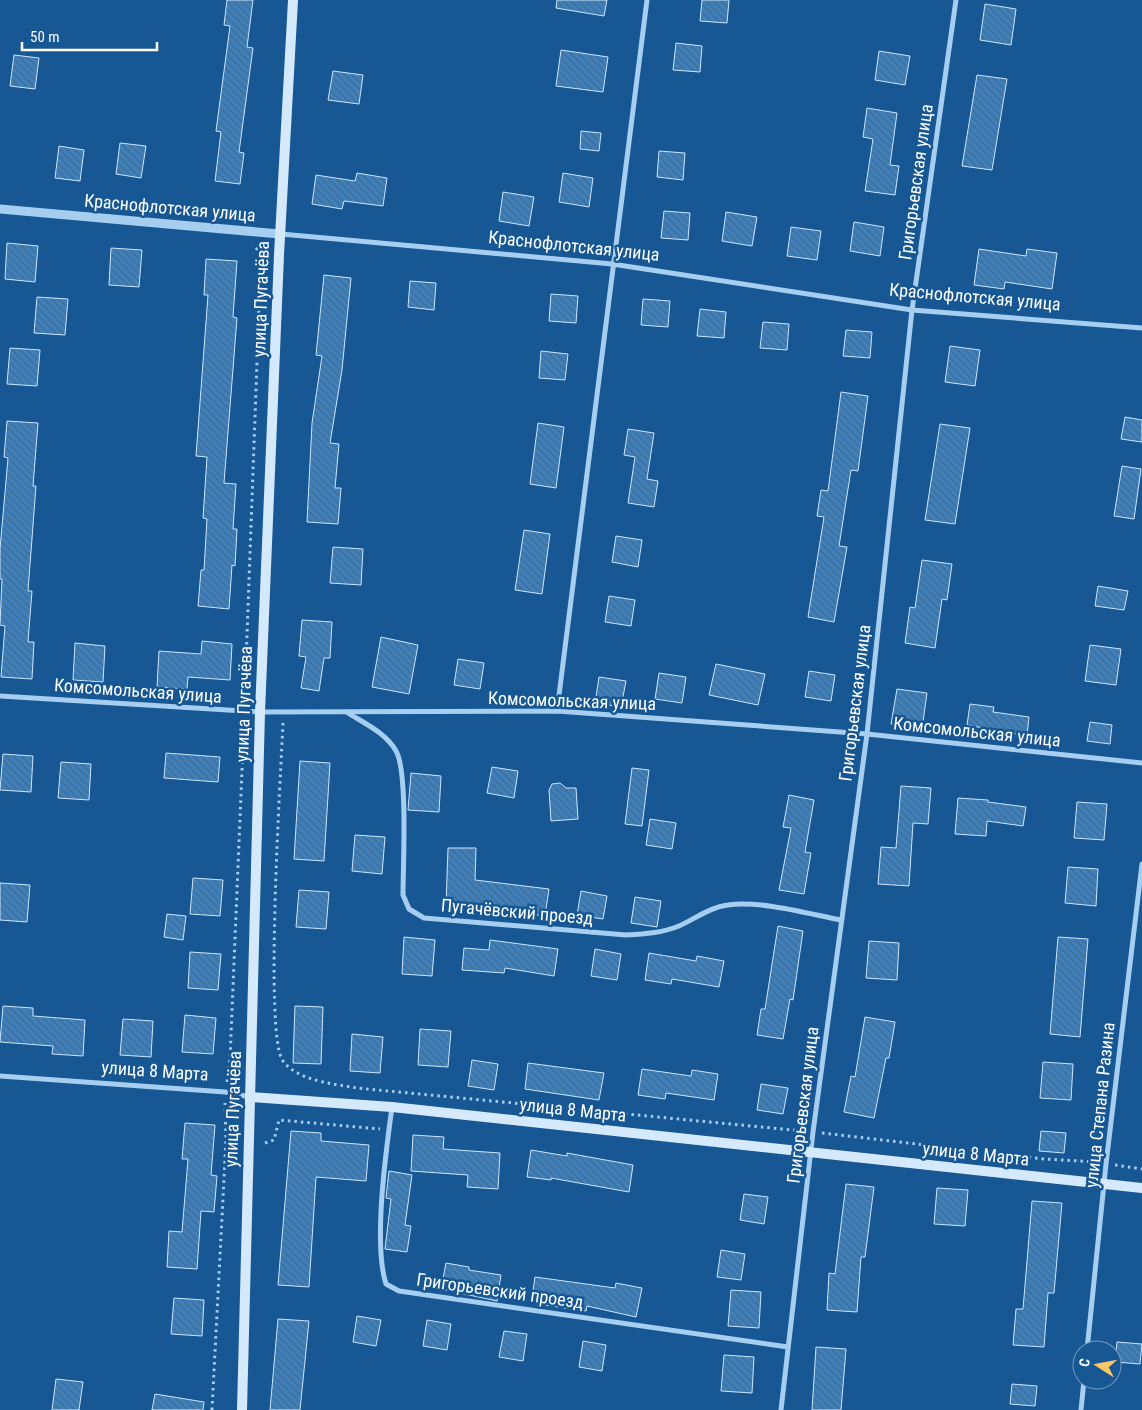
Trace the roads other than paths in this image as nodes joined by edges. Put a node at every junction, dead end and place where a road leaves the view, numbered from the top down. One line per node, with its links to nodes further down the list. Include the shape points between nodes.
1 (293, 0): 5 (main road, улица Пугачёва)
2 (647, 0): 6 (street)
3 (956, 0): 7 (street, Григорьевская улица)
4 (0, 209): 5 (street, Краснофлотская улица)
5 (280, 234): 6 (street, Краснофлотская улица); 11 (main road, улица Пугачёва)
6 (612, 264): 7 (street, Краснофлотская улица); 10 (street)
7 (912, 310): 8 (street, Краснофлотская улица); 13 (street, Григорьевская улица)
8 (1142, 328)
9 (0, 696): 11 (street, Комсомольская улица)
10 (557, 711): 12 (street, Комсомольская улица); 13 (street, Комсомольская улица)
11 (260, 712): 12 (street, Комсомольская улица); 18 (main road, улица Пугачёва)
12 (346, 712): 16 (street, Пугачёвский проезд, via 376,730 396,751 402,776 403,895 409,909 424,918 626,934 654,933 678,927 727,905 750,904)
13 (867, 734): 14 (street, Комсомольская улица); 16 (street, Григорьевская улица)
14 (1142, 763)
15 (1142, 864): 21 (street, улица Степана Разина)
16 (841, 920): 20 (street, Григорьевская улица)
17 (0, 1076): 18 (street, улица 8 Марта, via 225,1092)
18 (250, 1097): 19 (main road, улица 8 Марта); 26 (main road, улица Пугачёва)
19 (392, 1107): 20 (main road, улица 8 Марта); 24 (street, Григорьевский проезд, via 382,1203 381,1269 386,1284 399,1291)
20 (810, 1151): 21 (main road, улица 8 Марта); 24 (street, Григорьевская улица)
21 (1105, 1184): 22 (main road, улица 8 Марта); 23 (street, улица Степана Разина)
22 (1142, 1188)
23 (1088, 1340)
24 (788, 1347): 27 (street, Григорьевская улица)
25 (1083, 1390): 28 (street)
26 (242, 1410)
27 (781, 1410)
28 (1080, 1410)

